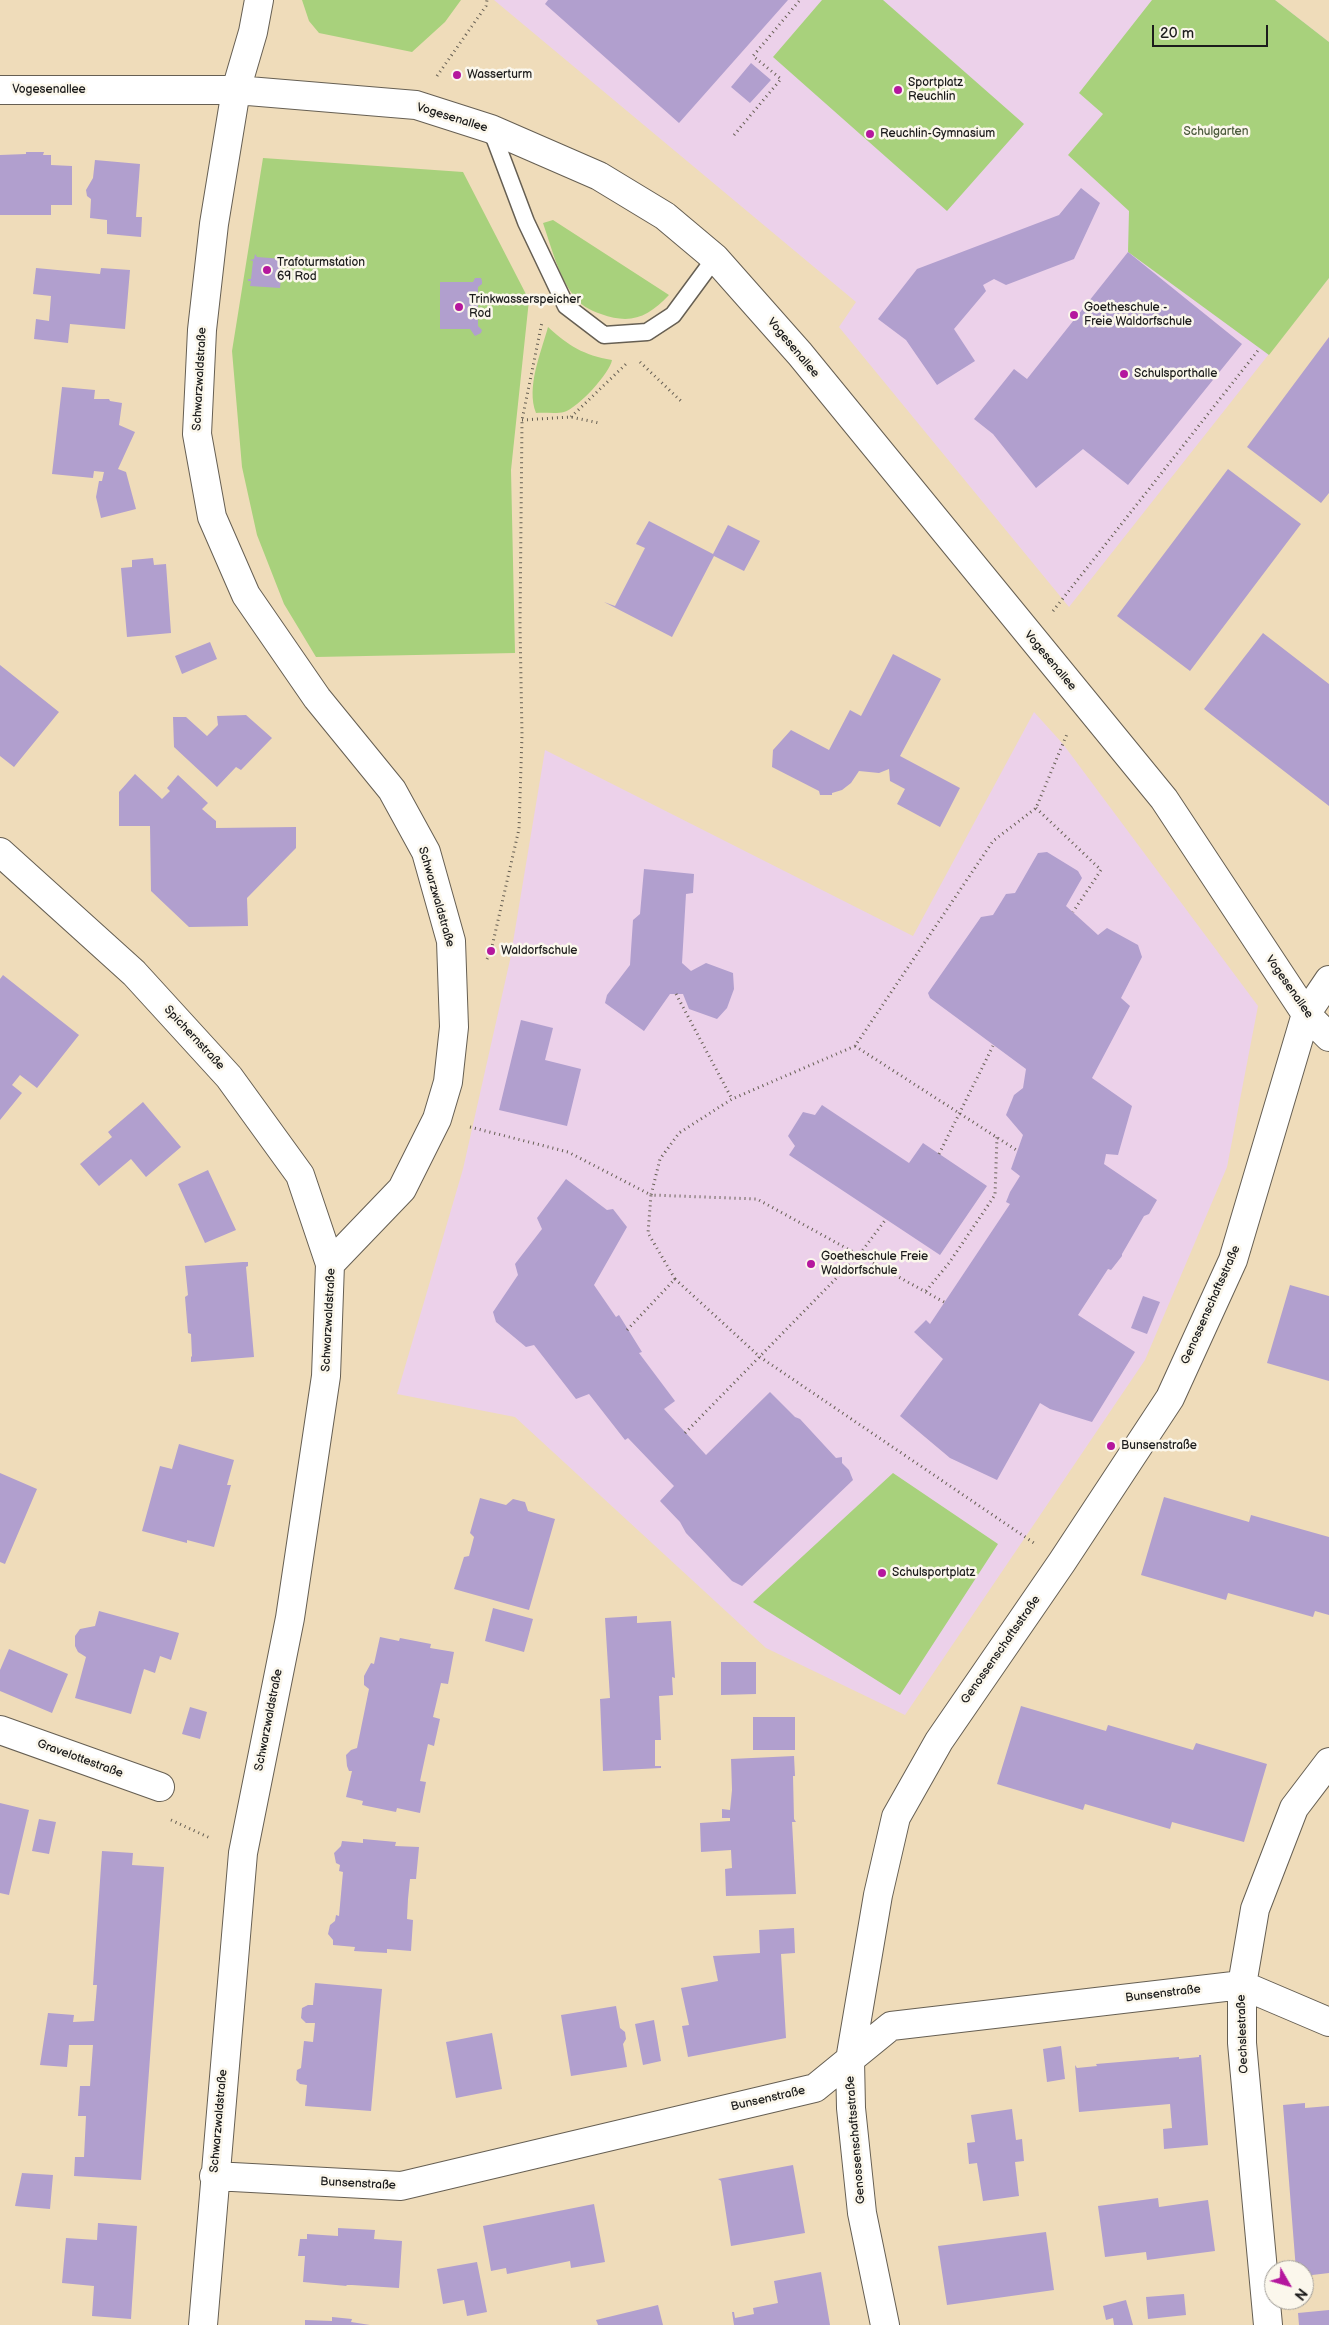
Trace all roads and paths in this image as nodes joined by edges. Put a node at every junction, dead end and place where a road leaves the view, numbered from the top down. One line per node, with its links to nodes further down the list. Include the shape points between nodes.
1 (259, 0): 5 (street, Schwarzwaldstraße)
2 (487, 0): 6 (path, via 486,6)
3 (800, 0): 8 (path, via 753,56 781,79)
4 (0, 90): 5 (street, Vogesenallee)
5 (236, 90): 6 (street, Vogesenallee); 39 (street, Schwarzwaldstraße, via 214,224 200,368 197,434 212,517 252,604 317,698 392,790 426,852 451,941 454,1027 448,1082 438,1119 402,1189)
6 (416, 105): 7 (street, Vogesenallee)
7 (491, 130): 9 (street, Vogesenallee, via 599,176 665,216); 10 (lane)
8 (734, 135)
9 (715, 258): 11 (lane, via 673,315); 18 (street, Vogesenallee, via 800,354)
10 (551, 277): 11 (lane, via 566,306 604,335); 16 (path)
11 (647, 332): 13 (path)
12 (1260, 348): 18 (path)
13 (634, 356): 14 (path); 15 (path)
14 (683, 404)
15 (571, 417): 16 (path); 17 (path)
16 (522, 420): 23 (path, via 519,829)
17 (599, 423)
18 (1032, 639): 19 (street, Vogesenallee)
19 (1081, 699): 20 (path); 26 (street, Vogesenallee, via 1164,799)
20 (1036, 808): 22 (path, via 1101,870); 28 (path, via 993,841)
21 (0, 853): 39 (street, Spichernstraße, via 134,973 229,1077 300,1175)
22 (1073, 912)
23 (487, 960)
24 (1329, 980): 26 (street, Genossenschaftsstraße)
25 (676, 994): 30 (path)
26 (1306, 1014): 27 (street, Vogesenallee); 46 (street, Genossenschaftsstraße, via 1233,1260 1170,1398)
27 (1329, 1037)
28 (854, 1046): 30 (path); 31 (path)
29 (994, 1046): 31 (path)
30 (732, 1099): 36 (path, via 679,1133 660,1159)
31 (961, 1113): 33 (path); 35 (path)
32 (482, 1130): 36 (path, via 568,1152)
33 (997, 1136): 34 (path); 41 (path, via 995,1195)
34 (1018, 1151)
35 (939, 1154)
36 (651, 1195): 38 (path, via 757,1199); 40 (path, via 648,1233)
37 (886, 1219): 38 (path)
38 (859, 1255): 41 (path); 44 (path)
39 (330, 1264): 50 (street, Schwarzwaldstraße, via 326,1376 290,1618)
40 (675, 1279): 43 (path); 44 (path)
41 (926, 1291): 42 (path)
42 (944, 1302)
43 (627, 1330)
44 (760, 1358): 45 (path); 46 (path)
45 (685, 1433)
46 (1062, 1562): 53 (street, Genossenschaftsstraße, via 939,1741 896,1817 878,1895)
47 (0, 1730): 49 (street, Gravelottestraße)
48 (1329, 1762): 51 (street, Oechslestraße, via 1294,1808 1255,1909)
49 (160, 1787): 50 (path, via 164,1817)
50 (243, 1853): 54 (street, Schwarzwaldstraße)
51 (1242, 1985): 52 (street, Bunsenstraße); 53 (street, Bunsenstraße, via 891,2026); 57 (street, Oechslestraße, via 1242,2043)
52 (1329, 2022)
53 (850, 2060): 54 (street, Bunsenstraße, via 815,2088 401,2186); 56 (street, Genossenschaftsstraße, via 862,2213)
54 (214, 2176): 55 (street, Schwarzwaldstraße)
55 (203, 2325)
56 (885, 2325)
57 (1268, 2325)

